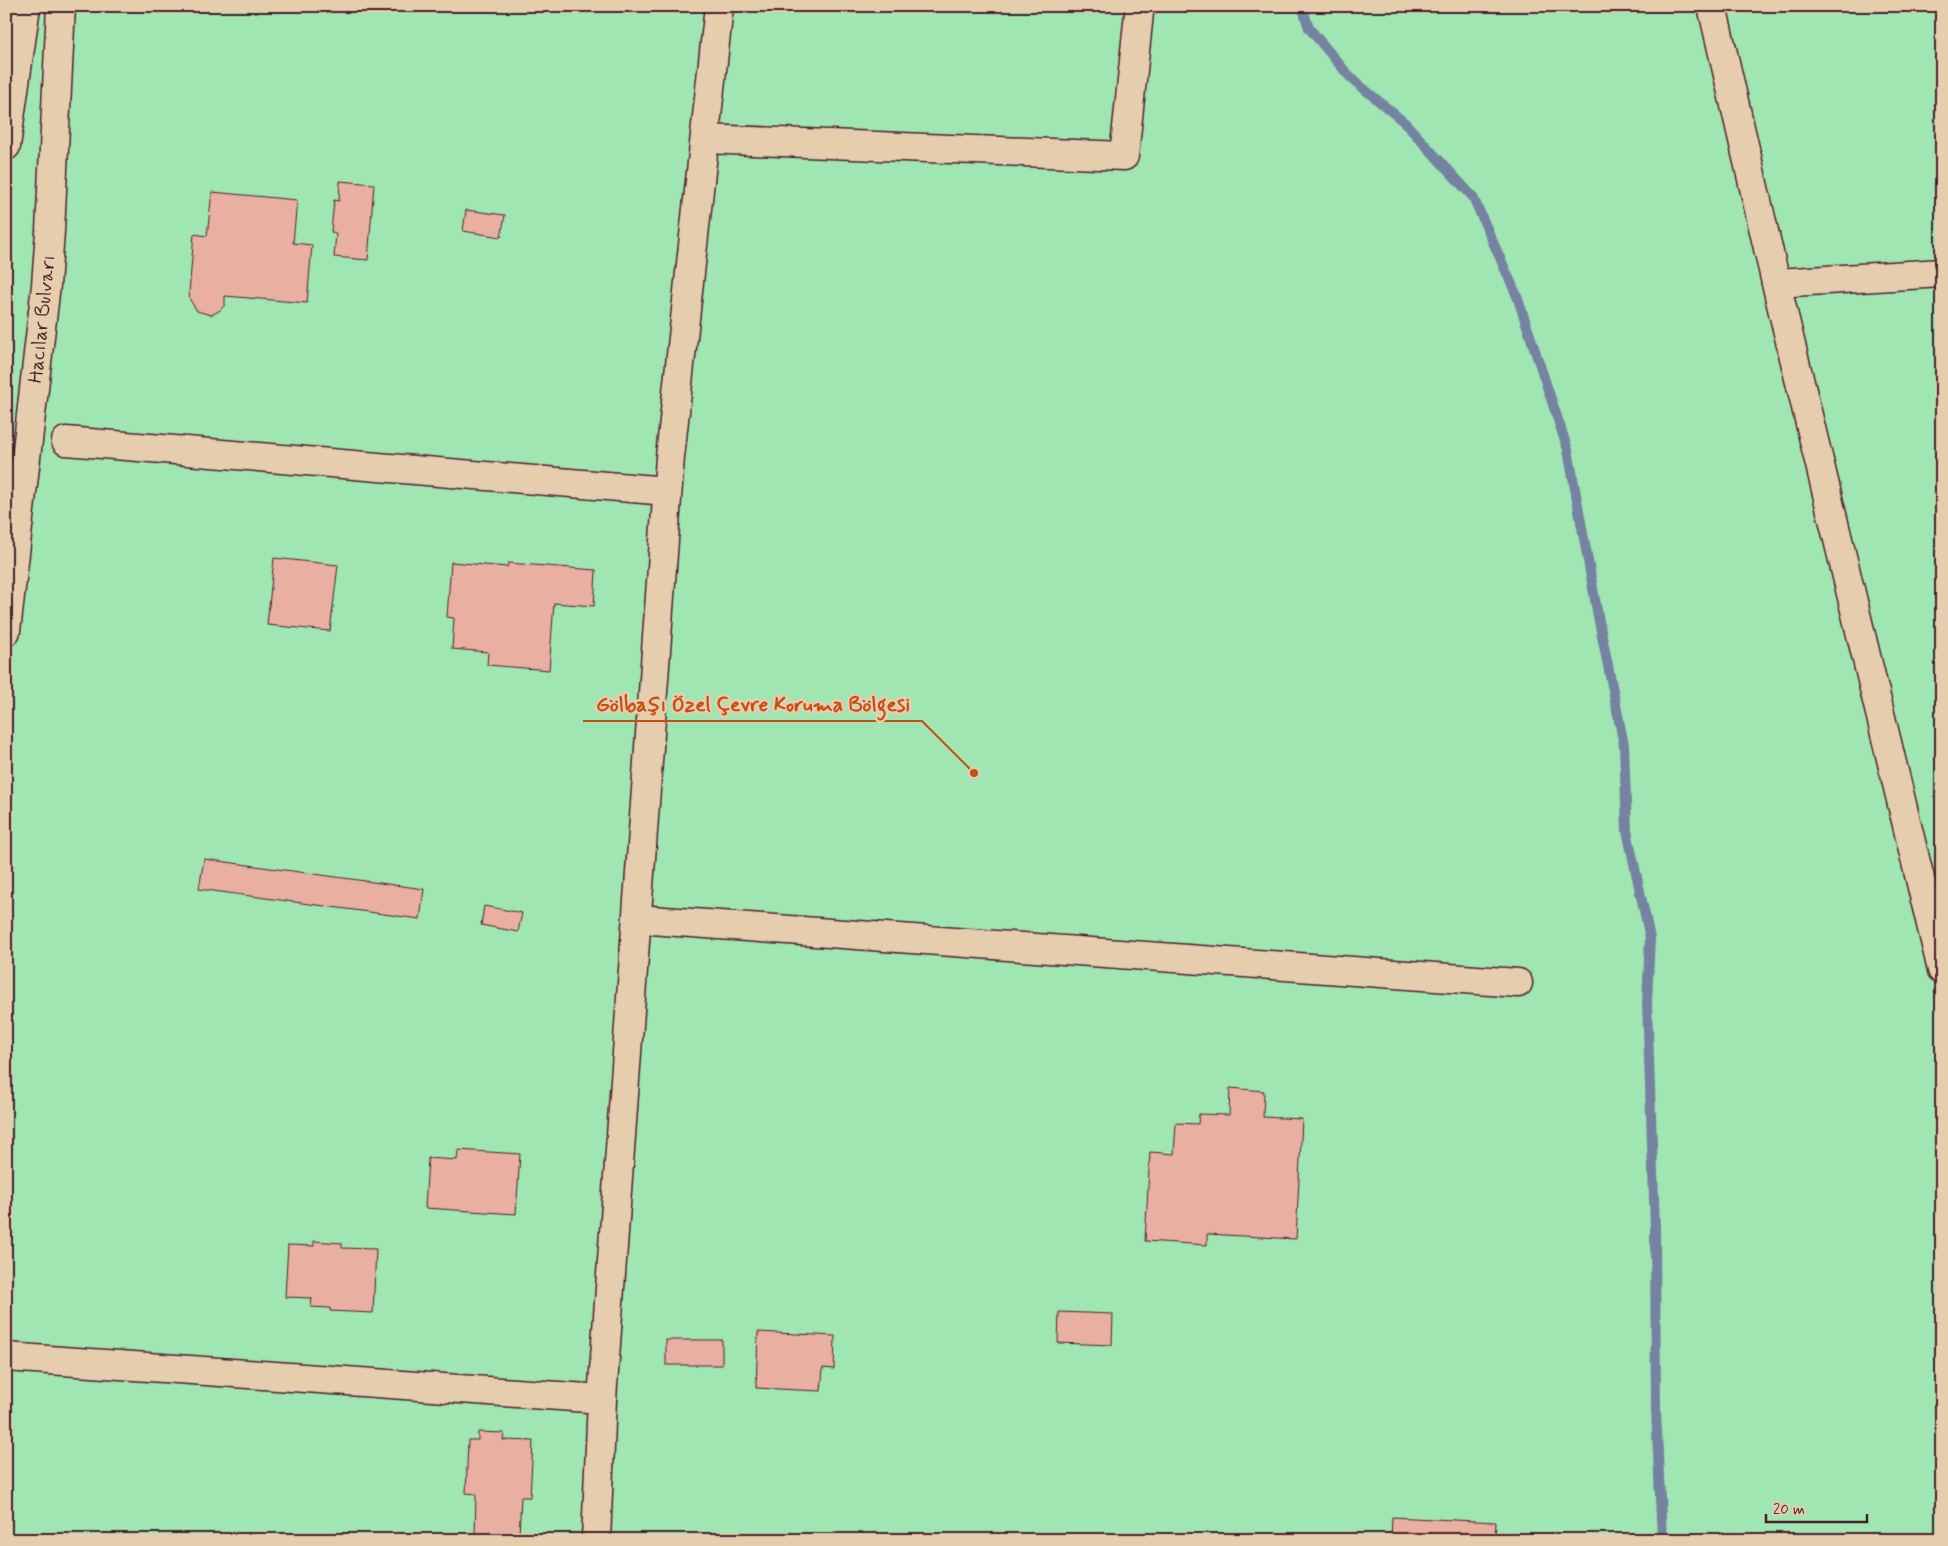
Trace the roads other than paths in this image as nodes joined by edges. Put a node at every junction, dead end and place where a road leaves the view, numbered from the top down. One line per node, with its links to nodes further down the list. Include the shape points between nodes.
1 (26, 6): 7 (street)
2 (60, 6): 12 (street, Hacılar Bulvarı, via 46,285)
3 (719, 6): 6 (street)
4 (1712, 6): 9 (street)
5 (1139, 13): 6 (street, via 1124,156)
6 (705, 139): 11 (street)
7 (6, 146)
8 (1942, 273): 9 (street)
9 (1776, 283): 14 (street)
10 (66, 441): 11 (street)
11 (667, 491): 13 (street)
12 (6, 631)
13 (637, 919): 15 (street); 17 (street)
14 (1942, 970)
15 (1518, 983)
16 (6, 1357): 17 (street)
17 (602, 1399): 18 (street)
18 (596, 1540)

